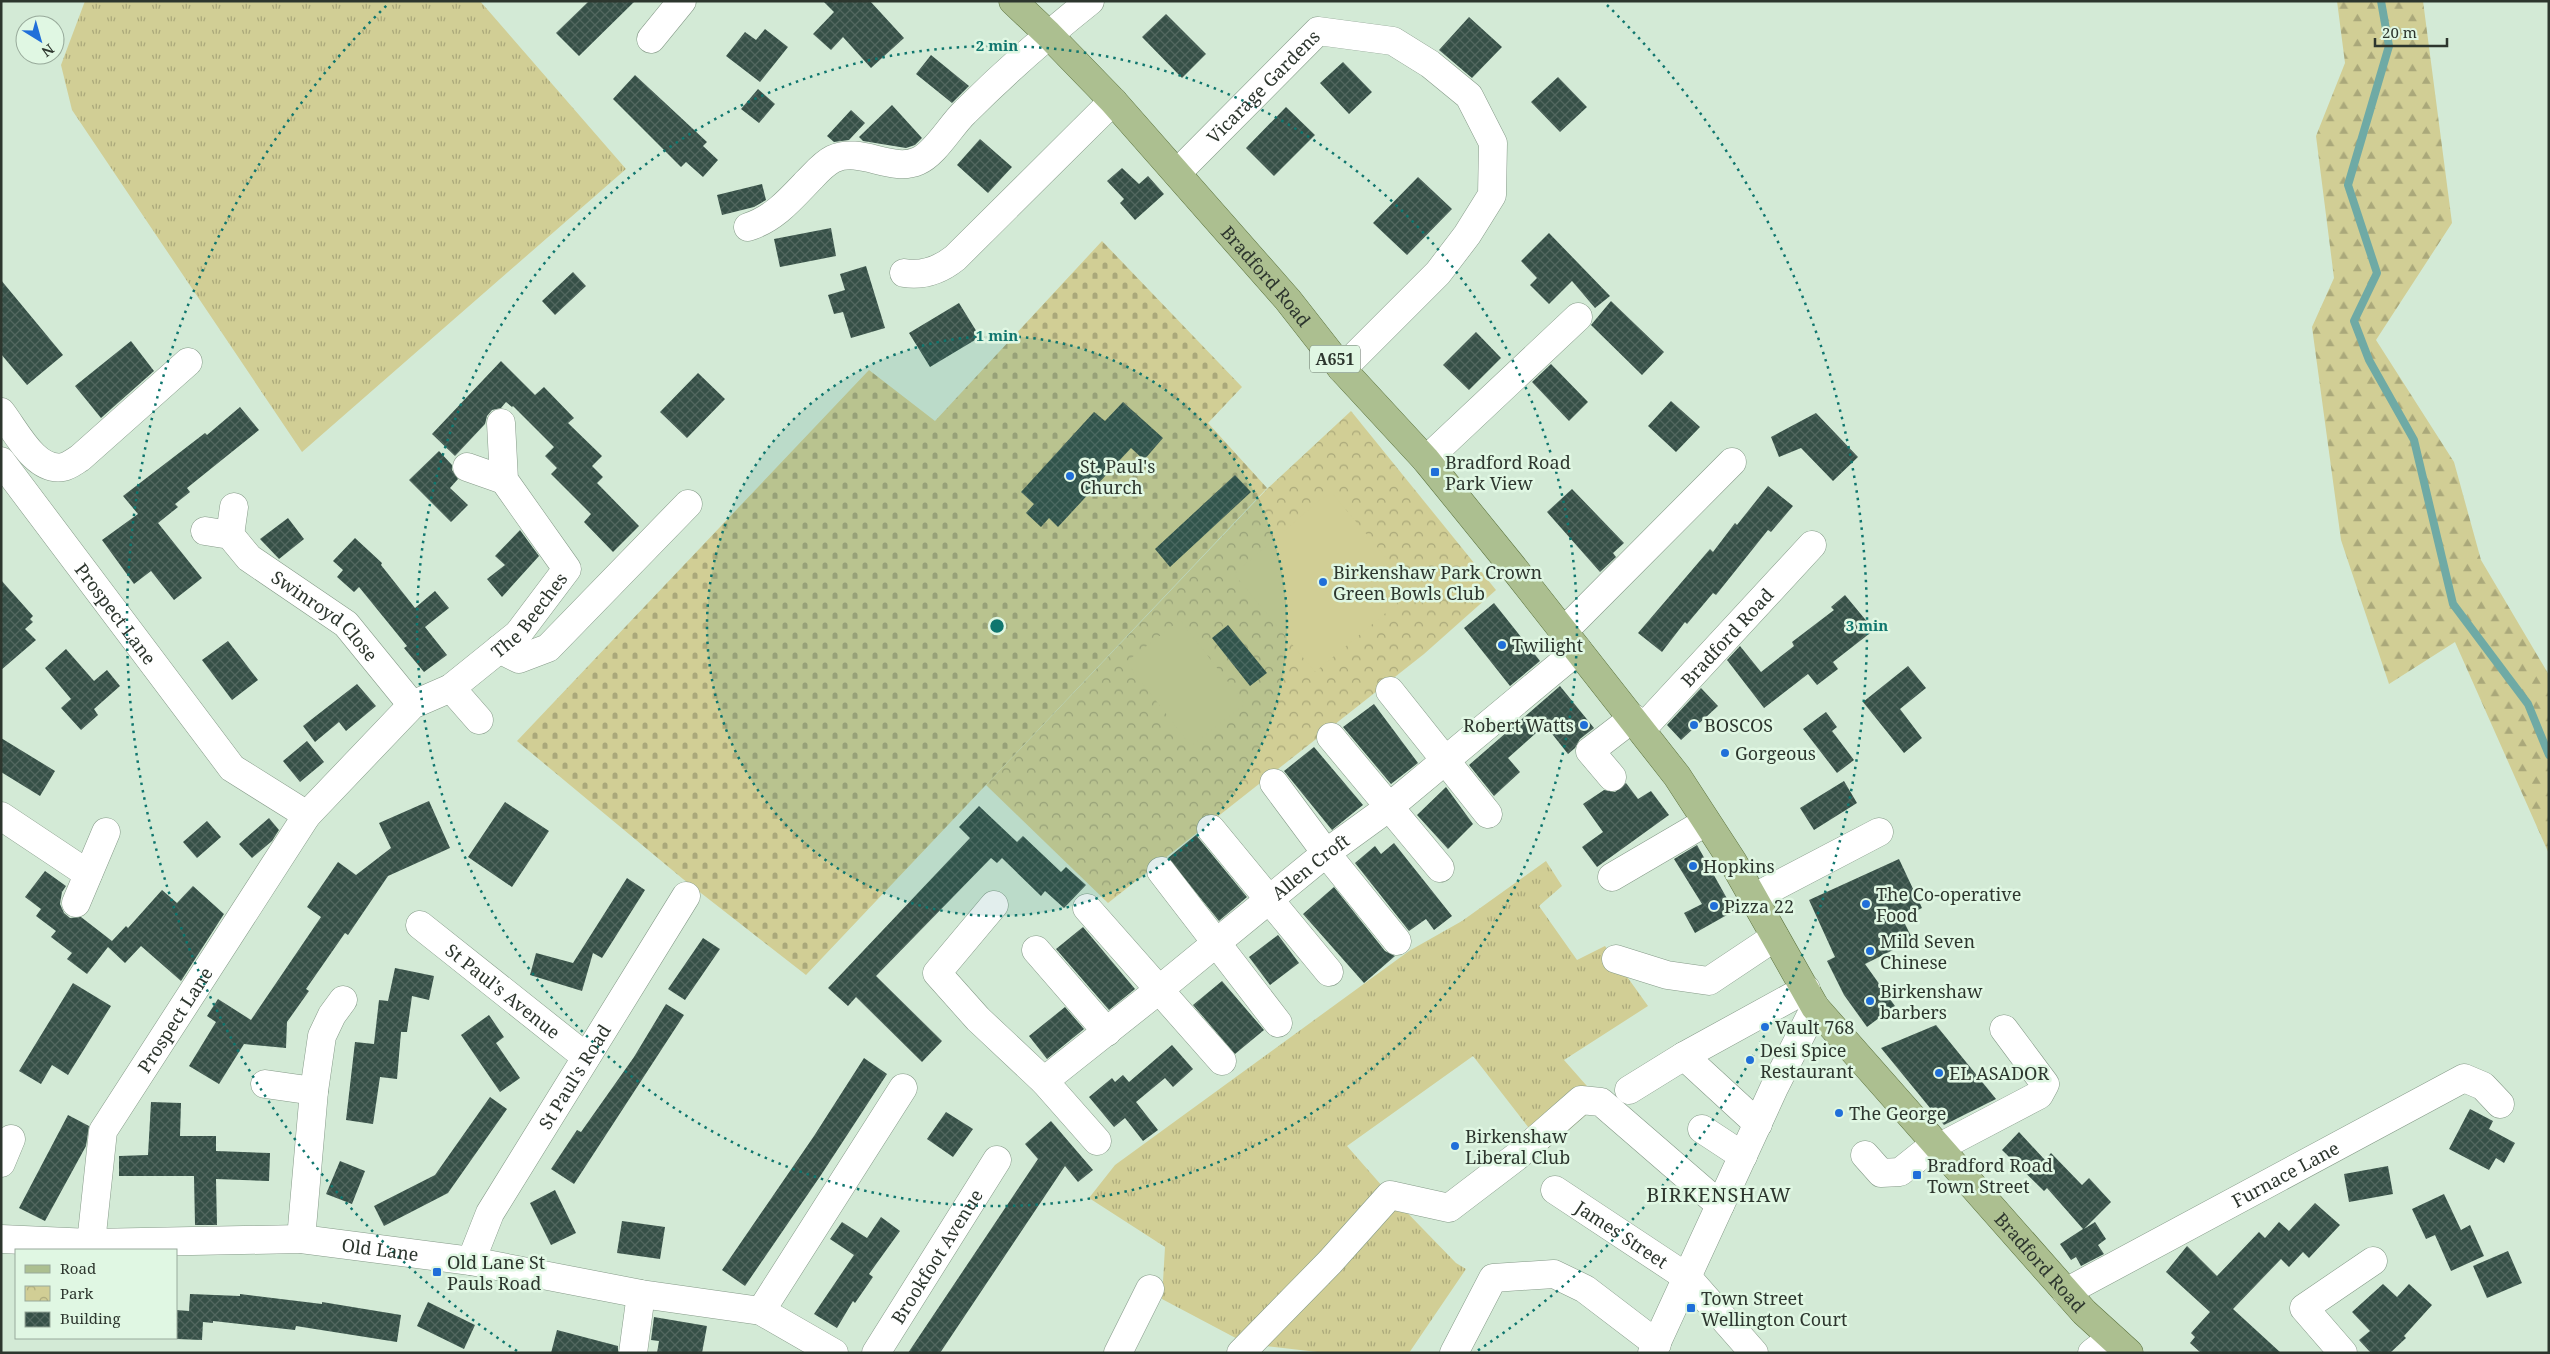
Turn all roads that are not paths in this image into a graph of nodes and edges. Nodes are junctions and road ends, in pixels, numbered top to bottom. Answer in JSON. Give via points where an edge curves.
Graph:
{"nodes":[{"id":1,"x":682,"y":1,"type":"edge"},
{"id":2,"x":1013,"y":1,"type":"edge"},
{"id":3,"x":1090,"y":1,"type":"edge"},
{"id":4,"x":1048,"y":34,"type":"junction"},
{"id":5,"x":651,"y":39,"type":"dead end"},
{"id":6,"x":1113,"y":100,"type":"junction"},
{"id":7,"x":1177,"y":174,"type":"junction"},
{"id":8,"x":748,"y":227,"type":"dead end"},
{"id":9,"x":904,"y":273,"type":"dead end"},
{"id":10,"x":1578,"y":317,"type":"dead end"},
{"id":11,"x":188,"y":362,"type":"dead end"},
{"id":12,"x":1342,"y":368,"type":"junction"},
{"id":13,"x":1,"y":412,"type":"edge"},
{"id":14,"x":501,"y":423,"type":"dead end"},
{"id":15,"x":1426,"y":460,"type":"junction"},
{"id":16,"x":1,"y":461,"type":"edge"},
{"id":17,"x":1732,"y":462,"type":"dead end"},
{"id":18,"x":466,"y":467,"type":"dead end"},
{"id":19,"x":504,"y":480,"type":"junction"},
{"id":20,"x":688,"y":504,"type":"dead end"},
{"id":21,"x":234,"y":507,"type":"dead end"},
{"id":22,"x":1812,"y":545,"type":"dead end"},
{"id":23,"x":1571,"y":641,"type":"junction"},
{"id":24,"x":499,"y":649,"type":"junction"},
{"id":25,"x":451,"y":688,"type":"junction"},
{"id":26,"x":1390,"y":691,"type":"dead end"},
{"id":27,"x":412,"y":705,"type":"junction"},
{"id":28,"x":478,"y":720,"type":"dead end"},
{"id":29,"x":1637,"y":724,"type":"junction"},
{"id":30,"x":1331,"y":737,"type":"dead end"},
{"id":31,"x":1445,"y":760,"type":"junction"},
{"id":32,"x":1612,"y":777,"type":"dead end"},
{"id":33,"x":1274,"y":783,"type":"dead end"},
{"id":34,"x":1388,"y":808,"type":"junction"},
{"id":35,"x":1488,"y":814,"type":"dead end"},
{"id":36,"x":307,"y":815,"type":"junction"},
{"id":37,"x":1,"y":816,"type":"edge"},
{"id":38,"x":1706,"y":822,"type":"junction"},
{"id":39,"x":1211,"y":829,"type":"dead end"},
{"id":40,"x":106,"y":832,"type":"dead end"},
{"id":41,"x":1880,"y":832,"type":"dead end"},
{"id":42,"x":1326,"y":853,"type":"junction"},
{"id":43,"x":1440,"y":868,"type":"dead end"},
{"id":44,"x":1161,"y":871,"type":"dead end"},
{"id":45,"x":88,"y":874,"type":"junction"},
{"id":46,"x":1612,"y":877,"type":"dead end"},
{"id":47,"x":686,"y":896,"type":"dead end"},
{"id":48,"x":1753,"y":898,"type":"junction"},
{"id":49,"x":1269,"y":900,"type":"junction"},
{"id":50,"x":76,"y":903,"type":"dead end"},
{"id":51,"x":994,"y":905,"type":"dead end"},
{"id":52,"x":1087,"y":908,"type":"dead end"},
{"id":53,"x":420,"y":925,"type":"dead end"},
{"id":54,"x":1775,"y":937,"type":"junction"},
{"id":55,"x":1397,"y":941,"type":"dead end"},
{"id":56,"x":1215,"y":943,"type":"junction"},
{"id":57,"x":1036,"y":950,"type":"dead end"},
{"id":58,"x":1616,"y":959,"type":"dead end"},
{"id":59,"x":1329,"y":972,"type":"dead end"},
{"id":60,"x":1160,"y":990,"type":"junction"},
{"id":61,"x":1811,"y":998,"type":"junction"},
{"id":62,"x":343,"y":1000,"type":"dead end"},
{"id":63,"x":1278,"y":1023,"type":"dead end"},
{"id":64,"x":2004,"y":1029,"type":"dead end"},
{"id":65,"x":1107,"y":1032,"type":"junction"},
{"id":66,"x":586,"y":1056,"type":"junction"},
{"id":67,"x":1684,"y":1056,"type":"junction"},
{"id":68,"x":1222,"y":1061,"type":"dead end"},
{"id":69,"x":1044,"y":1081,"type":"junction"},
{"id":70,"x":265,"y":1084,"type":"dead end"},
{"id":71,"x":903,"y":1088,"type":"dead end"},
{"id":72,"x":1630,"y":1090,"type":"dead end"},
{"id":73,"x":314,"y":1091,"type":"junction"},
{"id":74,"x":2500,"y":1104,"type":"dead end"},
{"id":75,"x":1758,"y":1124,"type":"junction"},
{"id":76,"x":1702,"y":1129,"type":"dead end"},
{"id":77,"x":11,"y":1139,"type":"dead end"},
{"id":78,"x":1098,"y":1141,"type":"dead end"},
{"id":79,"x":1936,"y":1146,"type":"junction"},
{"id":80,"x":1865,"y":1155,"type":"dead end"},
{"id":81,"x":1743,"y":1156,"type":"junction"},
{"id":82,"x":997,"y":1160,"type":"dead end"},
{"id":83,"x":1,"y":1163,"type":"edge"},
{"id":84,"x":1555,"y":1190,"type":"dead end"},
{"id":85,"x":1720,"y":1205,"type":"junction"},
{"id":86,"x":1,"y":1239,"type":"edge"},
{"id":87,"x":301,"y":1239,"type":"junction"},
{"id":88,"x":91,"y":1243,"type":"junction"},
{"id":89,"x":471,"y":1261,"type":"junction"},
{"id":90,"x":2373,"y":1261,"type":"dead end"},
{"id":91,"x":1688,"y":1278,"type":"junction"},
{"id":92,"x":1150,"y":1289,"type":"dead end"},
{"id":93,"x":2066,"y":1292,"type":"junction"},
{"id":94,"x":641,"y":1294,"type":"junction"},
{"id":95,"x":761,"y":1311,"type":"junction"},
{"id":96,"x":1654,"y":1348,"type":"edge"},
{"id":97,"x":2111,"y":1348,"type":"edge"},
{"id":98,"x":633,"y":1353,"type":"edge"},
{"id":99,"x":834,"y":1353,"type":"edge"},
{"id":100,"x":876,"y":1353,"type":"edge"},
{"id":101,"x":1118,"y":1353,"type":"edge"},
{"id":102,"x":1241,"y":1353,"type":"edge"},
{"id":103,"x":1454,"y":1353,"type":"edge"},
{"id":104,"x":1754,"y":1353,"type":"edge"},
{"id":105,"x":2343,"y":1353,"type":"edge"}],
"edges":[{"from":1,"to":5,"type":"street"},
{"from":2,"to":4,"type":"main road","name":"Bradford Road","number":"A651"},
{"from":3,"to":4,"type":"street"},
{"from":4,"to":6,"type":"main road","name":"Bradford Road","number":"A651"},
{"from":4,"to":8,"type":"street","via":[[960,116],[919,161],[905,164],[860,156],[834,159],[782,208],[765,221]]},
{"from":6,"to":7,"type":"main road","name":"Bradford Road","number":"A651"},
{"from":6,"to":9,"type":"street","via":[[955,258],[934,270],[916,275]]},
{"from":7,"to":12,"type":"main road","name":"Bradford Road","number":"A651","via":[[1288,300]]},
{"from":7,"to":12,"type":"street","name":"Vicarage Gardens","via":[[1318,31],[1394,41],[1430,64],[1468,96],[1493,143],[1492,195],[1438,273]]},
{"from":10,"to":15,"type":"street"},
{"from":11,"to":13,"type":"street","via":[[80,458],[64,467],[49,467],[36,458]]},
{"from":12,"to":15,"type":"main road","name":"Bradford Road","number":"A651"},
{"from":14,"to":19,"type":"street"},
{"from":15,"to":23,"type":"main road","name":"Bradford Road","number":"A651"},
{"from":16,"to":36,"type":"street","name":"Prospect Lane","via":[[232,768]]},
{"from":17,"to":23,"type":"street"},
{"from":18,"to":19,"type":"street"},
{"from":19,"to":24,"type":"street","name":"The Beeches","via":[[567,569],[518,634]]},
{"from":20,"to":24,"type":"street","via":[[548,648],[519,659]]},
{"from":21,"to":27,"type":"street","name":"Swinroyd Close","via":[[217,533],[346,624]]},
{"from":22,"to":29,"type":"street","name":"Bradford Road"},
{"from":23,"to":29,"type":"main road","name":"Bradford Road","number":"A651"},
{"from":23,"to":31,"type":"street","name":"Allen Croft"},
{"from":24,"to":25,"type":"street","name":"The Beeches"},
{"from":25,"to":27,"type":"street","name":"Prospect Lane"},
{"from":25,"to":28,"type":"street"},
{"from":26,"to":31,"type":"street"},
{"from":27,"to":36,"type":"street","name":"Prospect Lane"},
{"from":29,"to":32,"type":"street","via":[[1590,751]]},
{"from":29,"to":38,"type":"main road","name":"Bradford Road","number":"A651","via":[[1677,776]]},
{"from":30,"to":34,"type":"street"},
{"from":31,"to":34,"type":"street","name":"Allen Croft"},
{"from":31,"to":35,"type":"street"},
{"from":33,"to":42,"type":"street"},
{"from":34,"to":42,"type":"street","name":"Allen Croft"},
{"from":34,"to":43,"type":"street"},
{"from":36,"to":88,"type":"street","name":"Prospect Lane","via":[[104,1132]]},
{"from":37,"to":45,"type":"street"},
{"from":38,"to":46,"type":"street"},
{"from":38,"to":48,"type":"main road","name":"Bradford Road","number":"A651"},
{"from":39,"to":49,"type":"street"},
{"from":40,"to":45,"type":"street"},
{"from":41,"to":48,"type":"street"},
{"from":42,"to":49,"type":"street","name":"Allen Croft"},
{"from":42,"to":55,"type":"street"},
{"from":44,"to":56,"type":"street"},
{"from":45,"to":50,"type":"street"},
{"from":47,"to":66,"type":"street","name":"St Paul's Road"},
{"from":48,"to":54,"type":"main road","name":"Bradford Road","number":"A651"},
{"from":49,"to":56,"type":"street","name":"Allen Croft"},
{"from":49,"to":59,"type":"street"},
{"from":51,"to":69,"type":"street","via":[[937,973],[978,1019]]},
{"from":52,"to":60,"type":"street"},
{"from":53,"to":66,"type":"street","name":"St Paul's Avenue"},
{"from":54,"to":58,"type":"street","via":[[1709,981],[1667,975]]},
{"from":54,"to":61,"type":"main road","name":"Bradford Road","number":"A651"},
{"from":56,"to":60,"type":"street","name":"Allen Croft"},
{"from":56,"to":63,"type":"street"},
{"from":57,"to":65,"type":"street"},
{"from":60,"to":65,"type":"street","name":"Allen Croft"},
{"from":60,"to":68,"type":"street"},
{"from":61,"to":67,"type":"street"},
{"from":61,"to":75,"type":"street"},
{"from":61,"to":79,"type":"main road","name":"Bradford Road","number":"A651"},
{"from":62,"to":73,"type":"street","via":[[322,1036]]},
{"from":64,"to":79,"type":"street","via":[[2045,1084],[2039,1095]]},
{"from":65,"to":69,"type":"street","name":"Allen Croft"},
{"from":66,"to":89,"type":"street","name":"St Paul's Road","via":[[490,1213]]},
{"from":67,"to":72,"type":"street"},
{"from":67,"to":75,"type":"street"},
{"from":69,"to":78,"type":"street"},
{"from":70,"to":73,"type":"street"},
{"from":71,"to":95,"type":"street"},
{"from":73,"to":87,"type":"street"},
{"from":74,"to":93,"type":"street","name":"Furnace Lane","via":[[2483,1086],[2464,1078]]},
{"from":75,"to":81,"type":"street"},
{"from":76,"to":81,"type":"street"},
{"from":77,"to":83,"type":"street"},
{"from":79,"to":80,"type":"street","via":[[1900,1172],[1881,1173]]},
{"from":79,"to":93,"type":"main road","name":"Bradford Road","number":"A651"},
{"from":81,"to":85,"type":"street"},
{"from":82,"to":100,"type":"street","name":"Brookfoot Avenue"},
{"from":84,"to":91,"type":"street","name":"James Street"},
{"from":85,"to":91,"type":"street"},
{"from":85,"to":102,"type":"street","via":[[1601,1102],[1581,1100],[1516,1157],[1448,1208],[1390,1195]]},
{"from":86,"to":88,"type":"street","name":"Old Lane"},
{"from":87,"to":88,"type":"street","name":"Old Lane"},
{"from":87,"to":89,"type":"street","name":"Old Lane"},
{"from":89,"to":94,"type":"street","name":"Old Lane"},
{"from":90,"to":105,"type":"street","via":[[2304,1308]]},
{"from":91,"to":96,"type":"street"},
{"from":91,"to":104,"type":"street","name":"James Street"},
{"from":92,"to":101,"type":"street"},
{"from":93,"to":97,"type":"main road","name":"Bradford Road","number":"A651"},
{"from":94,"to":95,"type":"street","name":"Old Lane"},
{"from":94,"to":98,"type":"street"},
{"from":95,"to":99,"type":"street","name":"Old Lane"},
{"from":96,"to":103,"type":"street","via":[[1585,1289],[1554,1274],[1493,1278]]}]}
